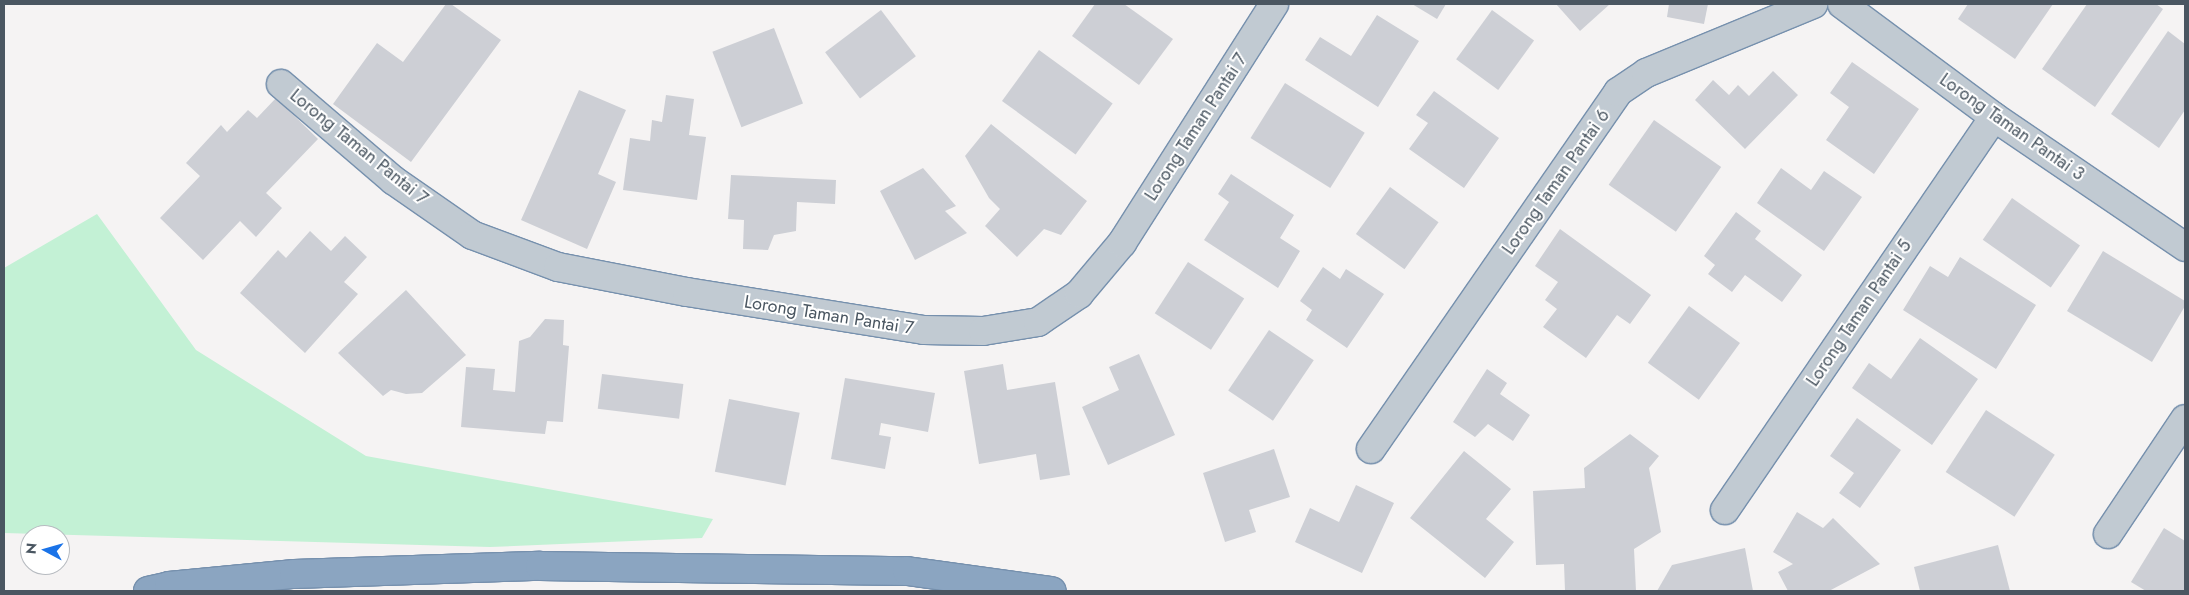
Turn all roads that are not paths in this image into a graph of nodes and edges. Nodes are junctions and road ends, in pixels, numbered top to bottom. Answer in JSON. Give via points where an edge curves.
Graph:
{"nodes":[{"id":1,"x":1274,"y":4,"type":"edge"},
{"id":2,"x":1813,"y":4,"type":"edge"},
{"id":3,"x":1842,"y":4,"type":"edge"},
{"id":4,"x":281,"y":84,"type":"dead end"},
{"id":5,"x":1994,"y":117,"type":"junction"},
{"id":6,"x":2185,"y":247,"type":"edge"},
{"id":7,"x":2185,"y":419,"type":"edge"},
{"id":8,"x":1371,"y":449,"type":"dead end"},
{"id":9,"x":1725,"y":510,"type":"dead end"},
{"id":10,"x":2108,"y":534,"type":"dead end"},
{"id":11,"x":148,"y":591,"type":"edge"},
{"id":12,"x":1052,"y":591,"type":"edge"}],
"edges":[{"from":1,"to":4,"type":"street","name":"Lorong Taman Pantai 7","via":[[1122,243],[1079,294],[1038,322],[983,331],[924,330],[687,292],[558,267],[472,235],[393,180]]},
{"from":2,"to":8,"type":"street","name":"Lorong Taman Pantai 6","via":[[1646,73],[1618,92]]},
{"from":3,"to":5,"type":"street","name":"Lorong Taman Pantai 3"},
{"from":5,"to":6,"type":"street","name":"Lorong Taman Pantai 3"},
{"from":5,"to":9,"type":"street","name":"Lorong Taman Pantai 5"},
{"from":7,"to":10,"type":"street"},
{"from":11,"to":12,"type":"highway","via":[[169,586],[294,574],[540,566],[906,571]]}]}
